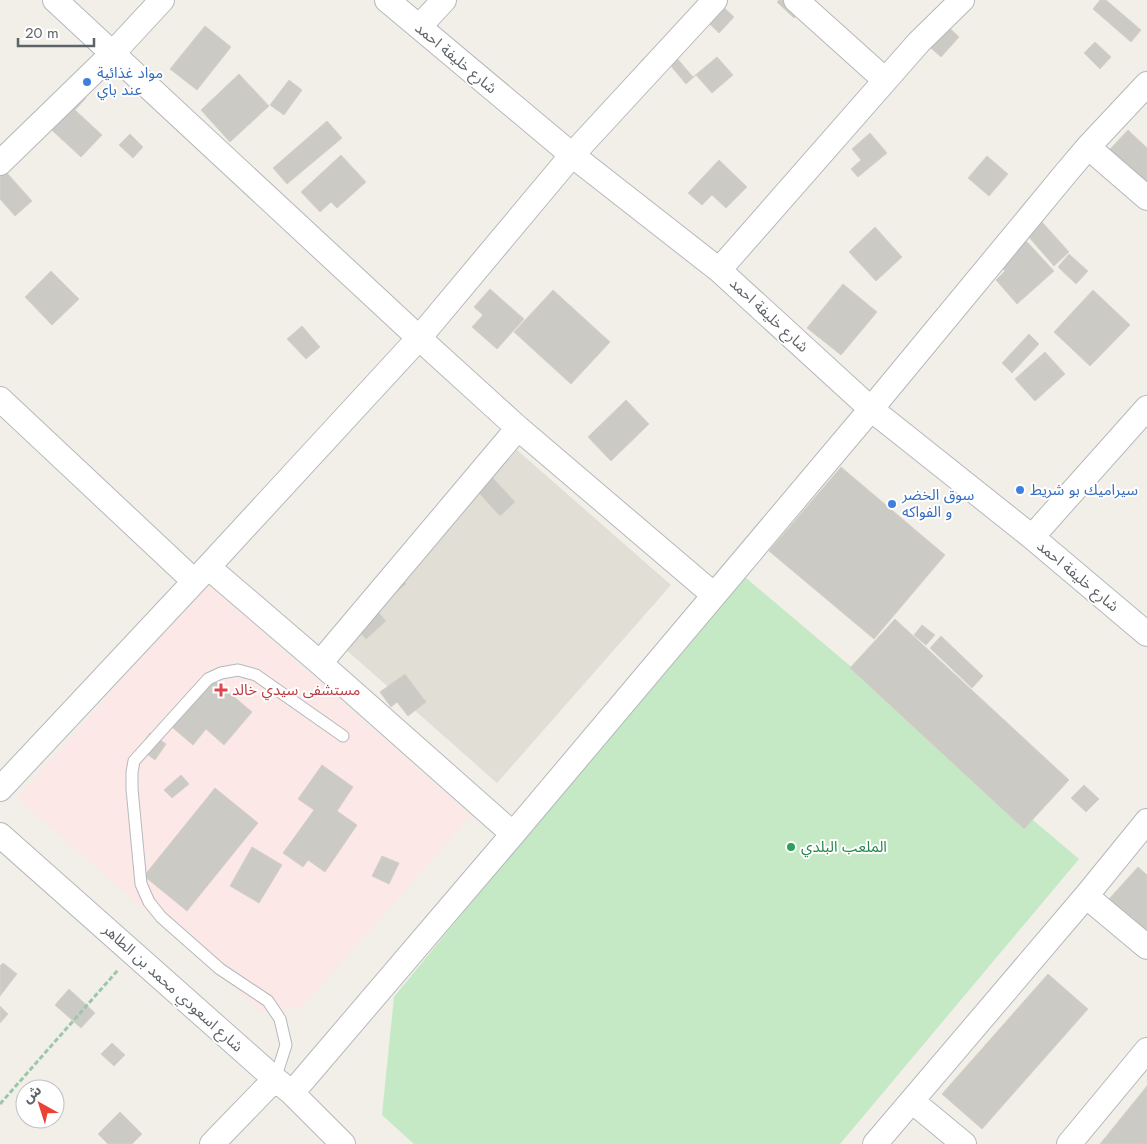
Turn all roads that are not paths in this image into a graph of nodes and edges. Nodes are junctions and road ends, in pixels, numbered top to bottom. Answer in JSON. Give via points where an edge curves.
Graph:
{"nodes":[{"id":1,"x":55,"y":0,"type":"edge"},
{"id":2,"x":162,"y":0,"type":"edge"},
{"id":3,"x":387,"y":0,"type":"edge"},
{"id":4,"x":444,"y":0,"type":"edge"},
{"id":5,"x":715,"y":0,"type":"edge"},
{"id":6,"x":796,"y":0,"type":"edge"},
{"id":7,"x":962,"y":0,"type":"edge"},
{"id":8,"x":419,"y":27,"type":"junction"},
{"id":9,"x":112,"y":54,"type":"junction"},
{"id":10,"x":885,"y":80,"type":"junction"},
{"id":11,"x":1147,"y":84,"type":"edge"},
{"id":12,"x":1088,"y":146,"type":"junction"},
{"id":13,"x":572,"y":155,"type":"junction"},
{"id":14,"x":0,"y":163,"type":"edge"},
{"id":15,"x":1147,"y":198,"type":"edge"},
{"id":16,"x":719,"y":270,"type":"junction"},
{"id":17,"x":419,"y":338,"type":"junction"},
{"id":18,"x":0,"y":399,"type":"edge"},
{"id":19,"x":1147,"y":408,"type":"edge"},
{"id":20,"x":871,"y":409,"type":"junction"},
{"id":21,"x":518,"y":428,"type":"junction"},
{"id":22,"x":1032,"y":537,"type":"junction"},
{"id":23,"x":201,"y":574,"type":"junction"},
{"id":24,"x":714,"y":594,"type":"junction"},
{"id":25,"x":1147,"y":634,"type":"edge"},
{"id":26,"x":320,"y":663,"type":"junction"},
{"id":27,"x":343,"y":736,"type":"dead end"},
{"id":28,"x":0,"y":789,"type":"edge"},
{"id":29,"x":1147,"y":821,"type":"edge"},
{"id":30,"x":513,"y":834,"type":"junction"},
{"id":31,"x":0,"y":835,"type":"edge"},
{"id":32,"x":1086,"y":896,"type":"junction"},
{"id":33,"x":1147,"y":947,"type":"edge"},
{"id":34,"x":1147,"y":1050,"type":"edge"},
{"id":35,"x":283,"y":1086,"type":"junction"},
{"id":36,"x":912,"y":1101,"type":"junction"},
{"id":37,"x":212,"y":1144,"type":"edge"},
{"id":38,"x":343,"y":1144,"type":"edge"},
{"id":39,"x":875,"y":1144,"type":"edge"},
{"id":40,"x":964,"y":1144,"type":"edge"},
{"id":41,"x":1069,"y":1144,"type":"edge"}],
"edges":[{"from":1,"to":9,"type":"street"},
{"from":2,"to":9,"type":"street"},
{"from":3,"to":8,"type":"street","name":"شارع خليفة احمد"},
{"from":4,"to":8,"type":"street"},
{"from":5,"to":13,"type":"street"},
{"from":6,"to":10,"type":"street"},
{"from":7,"to":10,"type":"street"},
{"from":8,"to":13,"type":"street","name":"شارع خليفة احمد"},
{"from":9,"to":14,"type":"street"},
{"from":9,"to":17,"type":"street"},
{"from":10,"to":16,"type":"street"},
{"from":11,"to":12,"type":"street"},
{"from":12,"to":15,"type":"street"},
{"from":12,"to":20,"type":"street"},
{"from":13,"to":16,"type":"street","name":"شارع خليفة احمد"},
{"from":13,"to":17,"type":"street"},
{"from":16,"to":20,"type":"street","name":"شارع خليفة احمد"},
{"from":17,"to":21,"type":"street"},
{"from":17,"to":23,"type":"street"},
{"from":18,"to":23,"type":"street"},
{"from":19,"to":22,"type":"street"},
{"from":20,"to":22,"type":"street","name":"شارع خليفة احمد"},
{"from":20,"to":24,"type":"street"},
{"from":21,"to":24,"type":"street"},
{"from":21,"to":26,"type":"street"},
{"from":22,"to":25,"type":"street","name":"شارع خليفة احمد"},
{"from":23,"to":26,"type":"street"},
{"from":23,"to":28,"type":"street"},
{"from":24,"to":30,"type":"street"},
{"from":26,"to":30,"type":"street"},
{"from":27,"to":35,"type":"lane","via":[[256,675],[238,670],[208,679],[134,761],[132,772],[142,884],[149,902],[161,917],[220,969],[268,1001],[280,1019],[286,1046]]},
{"from":29,"to":32,"type":"street"},
{"from":30,"to":35,"type":"street"},
{"from":31,"to":35,"type":"street","name":"شارع اسعودي محمد بن الطاهر"},
{"from":32,"to":33,"type":"street"},
{"from":32,"to":36,"type":"street"},
{"from":34,"to":41,"type":"street"},
{"from":35,"to":37,"type":"street"},
{"from":35,"to":38,"type":"street","name":"شارع اسعودي محمد بن الطاهر"},
{"from":36,"to":39,"type":"street"},
{"from":36,"to":40,"type":"street"}]}
